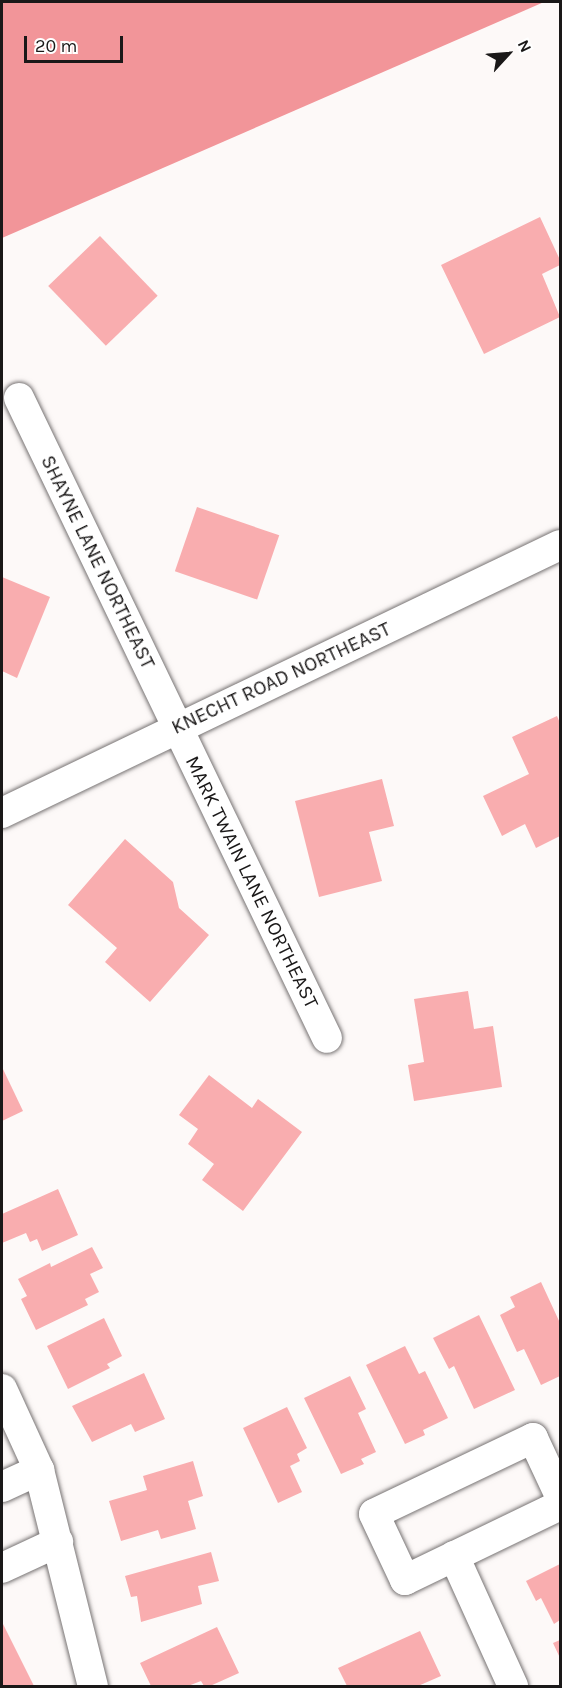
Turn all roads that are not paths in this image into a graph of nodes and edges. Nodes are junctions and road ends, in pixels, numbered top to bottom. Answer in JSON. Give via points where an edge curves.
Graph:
{"nodes":[{"id":1,"x":19,"y":398,"type":"dead end"},
{"id":2,"x":561,"y":545,"type":"edge"},
{"id":3,"x":177,"y":727,"type":"junction"},
{"id":4,"x":2,"y":813,"type":"edge"},
{"id":5,"x":327,"y":1038,"type":"dead end"},
{"id":6,"x":2,"y":1389,"type":"edge"},
{"id":7,"x":39,"y":1470,"type":"junction"},
{"id":8,"x":2,"y":1487,"type":"edge"},
{"id":9,"x":561,"y":1496,"type":"edge"},
{"id":10,"x":561,"y":1505,"type":"edge"},
{"id":11,"x":58,"y":1542,"type":"junction"},
{"id":12,"x":454,"y":1556,"type":"junction"},
{"id":13,"x":2,"y":1568,"type":"edge"},
{"id":14,"x":93,"y":1686,"type":"edge"},
{"id":15,"x":513,"y":1686,"type":"edge"}],
"edges":[{"from":1,"to":3,"type":"street","name":"SHAYNE LANE NORTHEAST"},
{"from":2,"to":3,"type":"street","name":"KNECHT ROAD NORTHEAST"},
{"from":3,"to":4,"type":"street","name":"KNECHT ROAD NORTHEAST"},
{"from":3,"to":5,"type":"street","name":"MARK TWAIN LANE NORTHEAST"},
{"from":6,"to":7,"type":"street"},
{"from":7,"to":8,"type":"street"},
{"from":7,"to":11,"type":"street"},
{"from":9,"to":12,"type":"street","via":[[533,1438],[374,1514],[405,1580]]},
{"from":10,"to":12,"type":"street"},
{"from":11,"to":13,"type":"street"},
{"from":11,"to":14,"type":"street"},
{"from":12,"to":15,"type":"street"}]}
